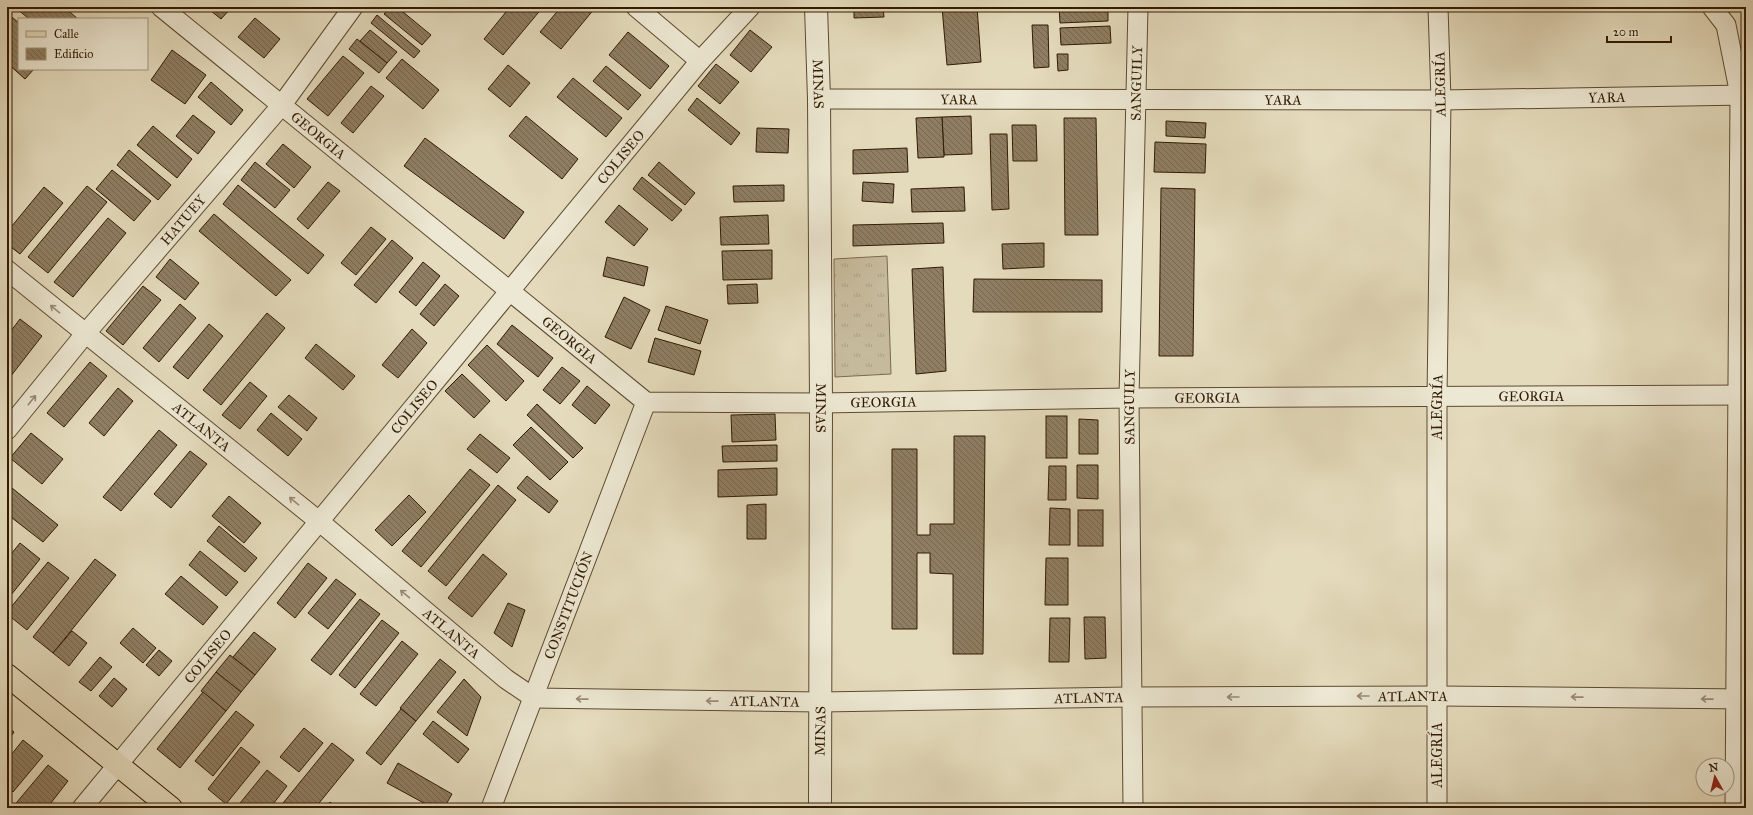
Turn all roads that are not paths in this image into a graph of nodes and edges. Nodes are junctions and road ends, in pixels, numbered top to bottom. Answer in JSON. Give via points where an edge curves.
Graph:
{"nodes":[{"id":1,"x":161,"y":7,"type":"edge"},
{"id":2,"x":353,"y":7,"type":"edge"},
{"id":3,"x":636,"y":7,"type":"edge"},
{"id":4,"x":750,"y":7,"type":"edge"},
{"id":5,"x":816,"y":7,"type":"edge"},
{"id":6,"x":1138,"y":7,"type":"edge"},
{"id":7,"x":1438,"y":7,"type":"edge"},
{"id":8,"x":1712,"y":7,"type":"edge"},
{"id":9,"x":700,"y":61,"type":"junction"},
{"id":10,"x":1743,"y":95,"type":"edge"},
{"id":11,"x":819,"y":99,"type":"junction"},
{"id":12,"x":1137,"y":100,"type":"junction"},
{"id":13,"x":1441,"y":100,"type":"junction"},
{"id":14,"x":281,"y":106,"type":"junction"},
{"id":15,"x":7,"y":270,"type":"edge"},
{"id":16,"x":509,"y":292,"type":"junction"},
{"id":17,"x":85,"y":334,"type":"junction"},
{"id":18,"x":1742,"y":395,"type":"edge"},
{"id":19,"x":1129,"y":398,"type":"junction"},
{"id":20,"x":1437,"y":398,"type":"junction"},
{"id":21,"x":646,"y":402,"type":"junction"},
{"id":22,"x":821,"y":403,"type":"junction"},
{"id":23,"x":7,"y":430,"type":"edge"},
{"id":24,"x":320,"y":522,"type":"junction"},
{"id":25,"x":7,"y":675,"type":"edge"},
{"id":26,"x":1437,"y":696,"type":"junction"},
{"id":27,"x":1130,"y":697,"type":"junction"},
{"id":28,"x":534,"y":698,"type":"junction"},
{"id":29,"x":1741,"y":699,"type":"edge"},
{"id":30,"x":821,"y":702,"type":"junction"},
{"id":31,"x":117,"y":764,"type":"junction"},
{"id":32,"x":82,"y":808,"type":"edge"},
{"id":33,"x":170,"y":808,"type":"edge"},
{"id":34,"x":491,"y":808,"type":"edge"},
{"id":35,"x":820,"y":808,"type":"edge"},
{"id":36,"x":1133,"y":808,"type":"edge"},
{"id":37,"x":1437,"y":808,"type":"edge"},
{"id":38,"x":1735,"y":808,"type":"edge"}],
"edges":[{"from":1,"to":14,"type":"street","name":"GEORGIA"},
{"from":2,"to":14,"type":"street","name":"HATUEY"},
{"from":3,"to":9,"type":"street"},
{"from":4,"to":9,"type":"street","name":"COLISEO"},
{"from":5,"to":11,"type":"street","name":"MINAS"},
{"from":6,"to":12,"type":"street","name":"SANGUILY"},
{"from":7,"to":13,"type":"street","name":"ALEGRÍA"},
{"from":8,"to":10,"type":"street","via":[[1726,25]]},
{"from":9,"to":16,"type":"street","name":"COLISEO"},
{"from":10,"to":13,"type":"street","name":"YARA"},
{"from":10,"to":18,"type":"street"},
{"from":11,"to":12,"type":"street","name":"YARA"},
{"from":11,"to":22,"type":"street","name":"MINAS"},
{"from":12,"to":13,"type":"street","name":"YARA"},
{"from":12,"to":19,"type":"street","name":"SANGUILY"},
{"from":13,"to":20,"type":"street","name":"ALEGRÍA"},
{"from":14,"to":16,"type":"street","name":"GEORGIA"},
{"from":14,"to":17,"type":"street","name":"HATUEY"},
{"from":17,"to":15,"type":"street","name":"ATLANTA","one_way":true},
{"from":16,"to":21,"type":"street","name":"GEORGIA"},
{"from":16,"to":24,"type":"street","name":"COLISEO"},
{"from":23,"to":17,"type":"street","name":"HATUEY","one_way":true},
{"from":24,"to":17,"type":"street","name":"ATLANTA","one_way":true},
{"from":18,"to":20,"type":"street","name":"GEORGIA"},
{"from":18,"to":29,"type":"street"},
{"from":19,"to":20,"type":"street","name":"GEORGIA"},
{"from":19,"to":22,"type":"street","name":"GEORGIA"},
{"from":19,"to":27,"type":"street","name":"SANGUILY"},
{"from":20,"to":26,"type":"street","name":"ALEGRÍA"},
{"from":21,"to":22,"type":"street","name":"GEORGIA"},
{"from":21,"to":28,"type":"street","name":"CONSTITUCIÓN"},
{"from":22,"to":30,"type":"street","name":"MINAS"},
{"from":28,"to":24,"type":"street","name":"ATLANTA","one_way":true,"via":[[506,679]]},
{"from":24,"to":31,"type":"street","name":"COLISEO"},
{"from":25,"to":31,"type":"main road"},
{"from":26,"to":27,"type":"street","name":"ATLANTA","one_way":true},
{"from":29,"to":26,"type":"street","name":"ATLANTA","one_way":true},
{"from":26,"to":37,"type":"street","name":"ALEGRÍA"},
{"from":27,"to":30,"type":"street","name":"ATLANTA"},
{"from":27,"to":36,"type":"street","name":"SANGUILY"},
{"from":30,"to":28,"type":"street","name":"ATLANTA","one_way":true},
{"from":28,"to":34,"type":"street","name":"CONSTITUCIÓN"},
{"from":29,"to":38,"type":"street"},
{"from":30,"to":35,"type":"street","name":"MINAS"},
{"from":31,"to":32,"type":"street","name":"COLISEO"},
{"from":31,"to":33,"type":"main road"}]}
